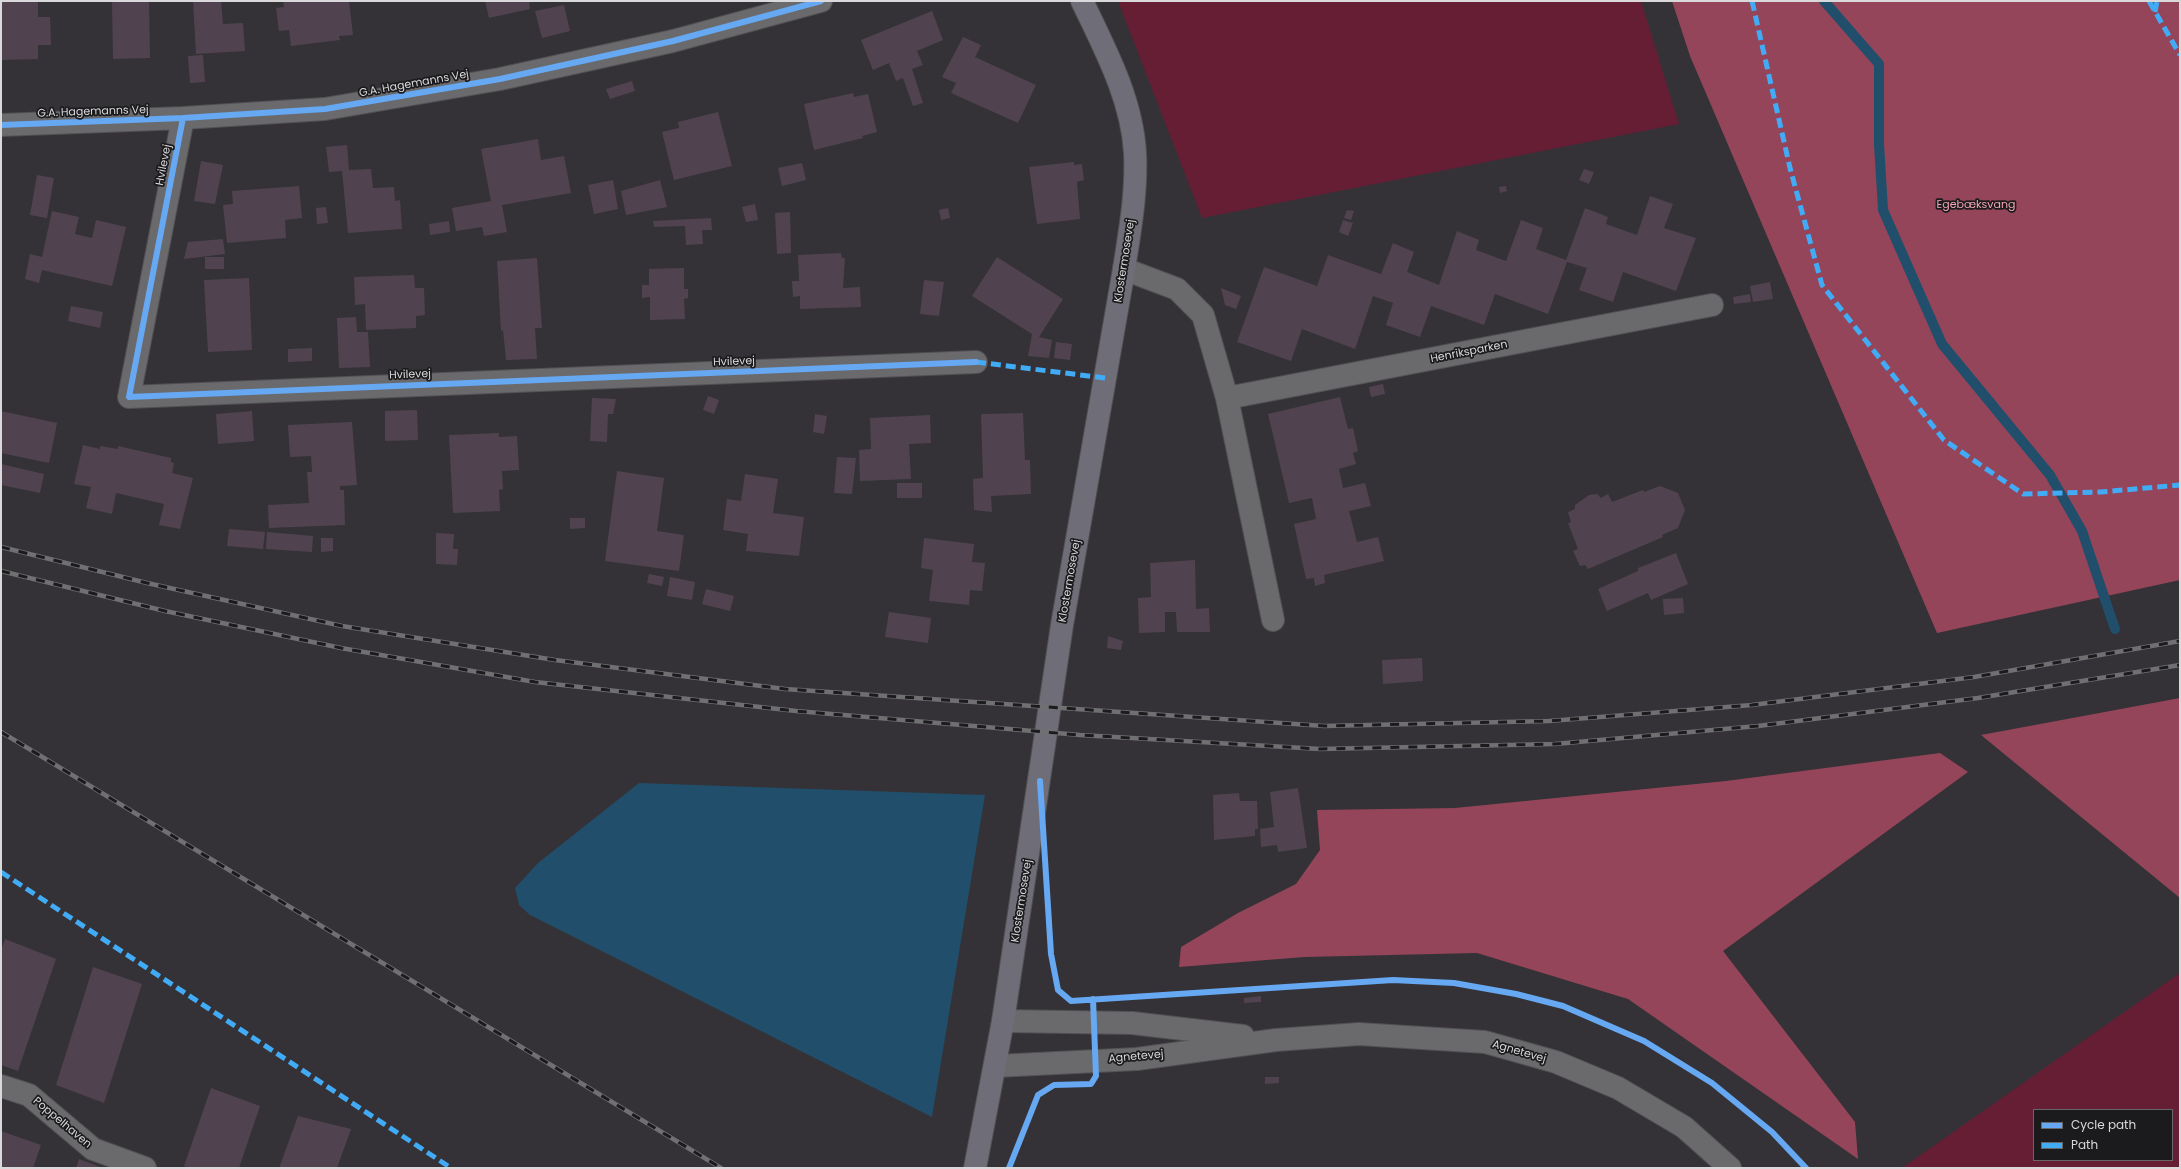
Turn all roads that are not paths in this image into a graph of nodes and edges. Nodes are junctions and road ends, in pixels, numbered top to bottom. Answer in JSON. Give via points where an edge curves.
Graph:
{"nodes":[{"id":1,"x":821,"y":1,"type":"edge"},
{"id":2,"x":1082,"y":1,"type":"edge"},
{"id":3,"x":183,"y":118,"type":"junction"},
{"id":4,"x":1,"y":125,"type":"edge"},
{"id":5,"x":1124,"y":269,"type":"junction"},
{"id":6,"x":1712,"y":305,"type":"dead end"},
{"id":7,"x":976,"y":362,"type":"dead end"},
{"id":8,"x":1227,"y":398,"type":"junction"},
{"id":9,"x":1273,"y":620,"type":"dead end"},
{"id":10,"x":1003,"y":1021,"type":"junction"},
{"id":11,"x":1276,"y":1040,"type":"junction"},
{"id":12,"x":996,"y":1066,"type":"junction"},
{"id":13,"x":1,"y":1086,"type":"edge"},
{"id":14,"x":145,"y":1168,"type":"edge"},
{"id":15,"x":975,"y":1168,"type":"edge"},
{"id":16,"x":1730,"y":1168,"type":"edge"}],
"edges":[{"from":1,"to":3,"type":"street","name":"G.A. Hagemanns Vej","via":[[673,41],[500,79],[325,109]]},
{"from":2,"to":5,"type":"main road","name":"Klostermosevej","via":[[1112,66],[1132,127],[1135,179]]},
{"from":3,"to":4,"type":"street","name":"G.A. Hagemanns Vej"},
{"from":3,"to":7,"type":"street","name":"Hvilevej","via":[[129,397]]},
{"from":5,"to":8,"type":"street","via":[[1177,289],[1203,314]]},
{"from":5,"to":10,"type":"main road","name":"Klostermosevej","via":[[1062,625]]},
{"from":6,"to":8,"type":"street","name":"Henriksparken"},
{"from":8,"to":9,"type":"street"},
{"from":10,"to":11,"type":"street","name":"Agnetevej","via":[[1132,1023]]},
{"from":10,"to":12,"type":"main road","name":"Klostermosevej"},
{"from":11,"to":12,"type":"street","name":"Agnetevej","via":[[1137,1059]]},
{"from":11,"to":16,"type":"street","name":"Agnetevej","via":[[1359,1034],[1485,1042],[1556,1062],[1618,1088],[1684,1127]]},
{"from":12,"to":15,"type":"main road","name":"Klostermosevej"},
{"from":13,"to":14,"type":"street","name":"Poppelhaven","via":[[30,1095],[93,1149]]}]}
